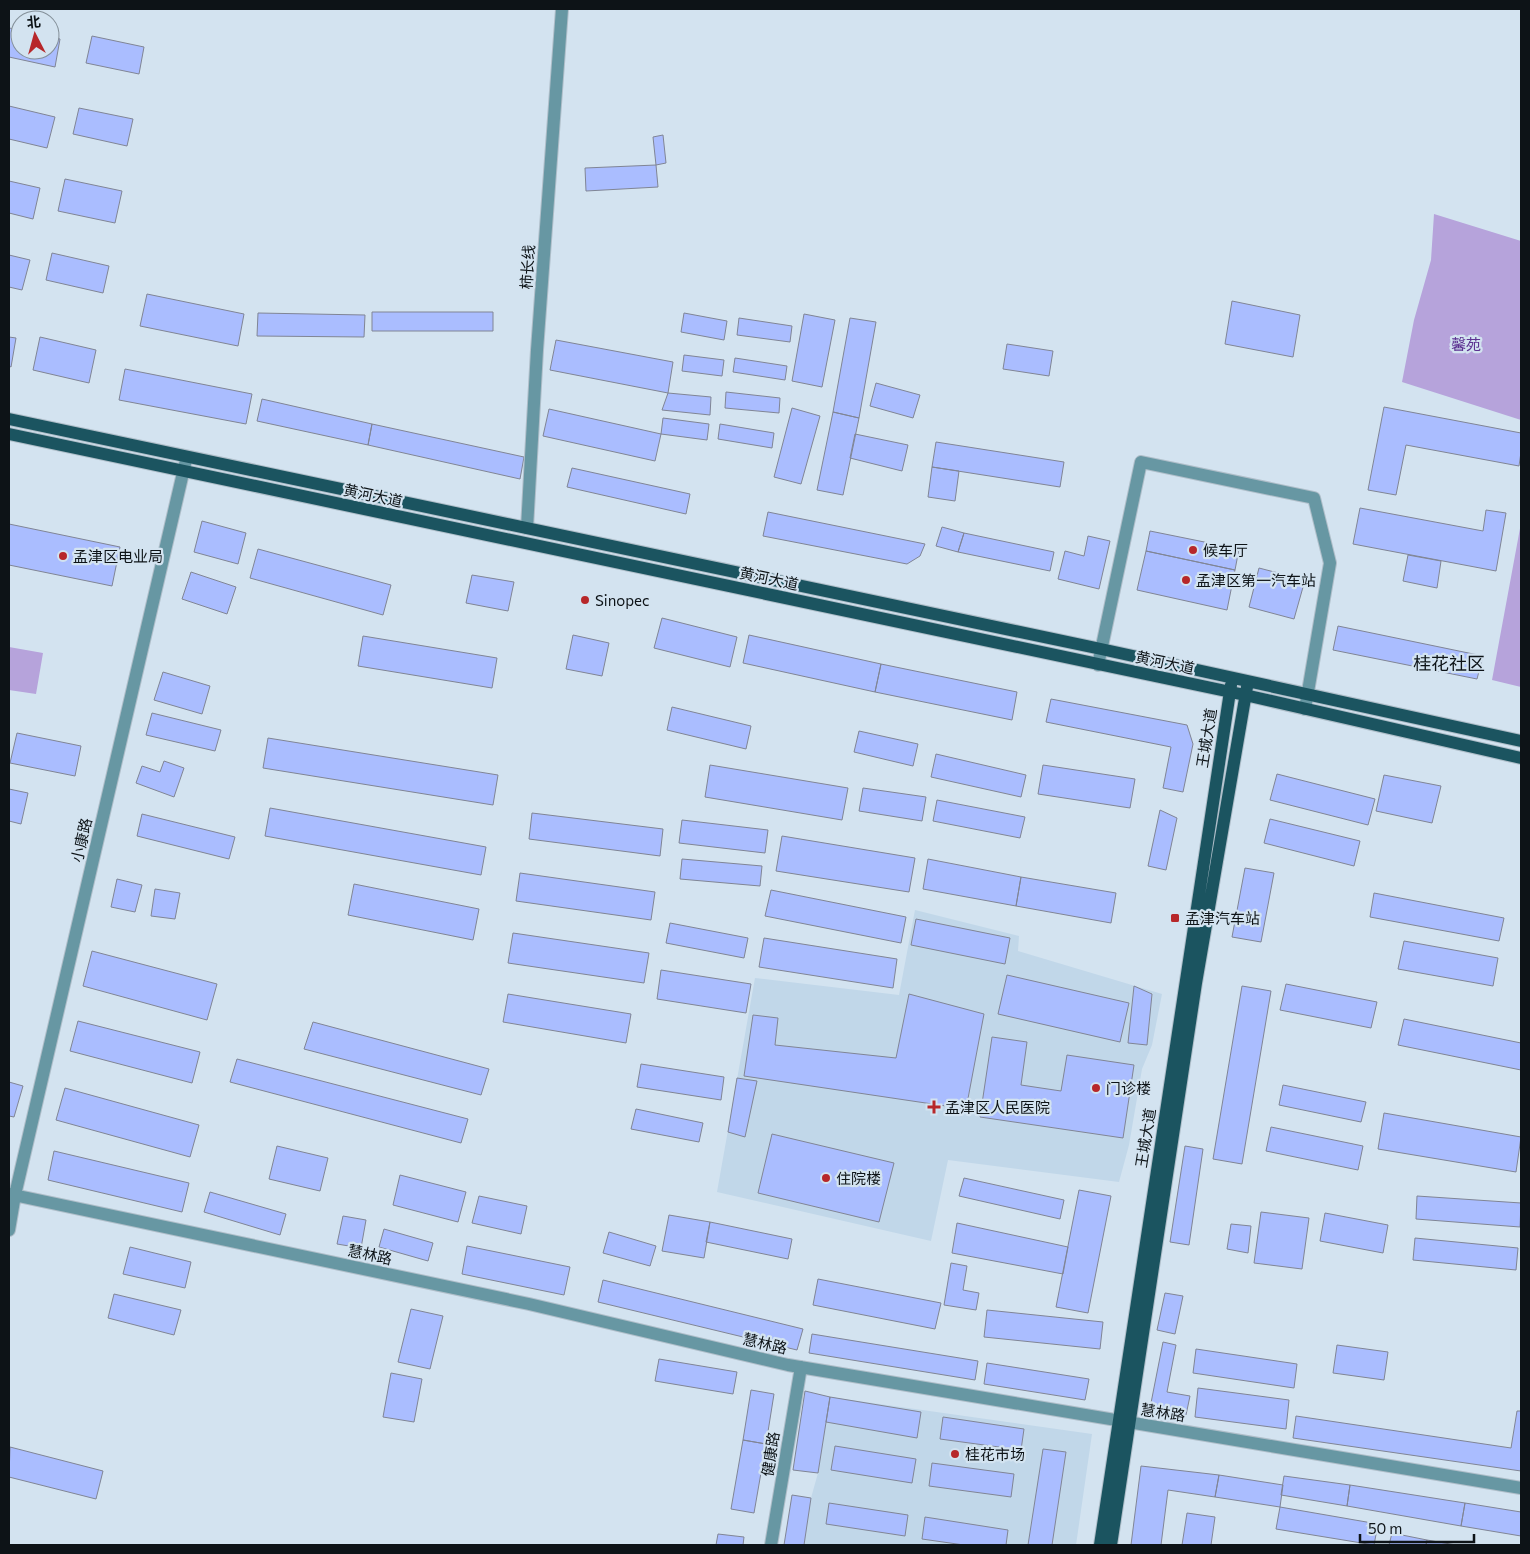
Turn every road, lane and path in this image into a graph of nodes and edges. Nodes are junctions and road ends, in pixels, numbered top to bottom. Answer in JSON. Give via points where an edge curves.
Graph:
{"nodes":[{"id":1,"x":562,"y":9,"type":"edge"},
{"id":2,"x":9,"y":419,"type":"edge"},
{"id":3,"x":9,"y":434,"type":"edge"},
{"id":4,"x":187,"y":457,"type":"junction"},
{"id":5,"x":527,"y":528,"type":"junction"},
{"id":6,"x":1101,"y":648,"type":"junction"},
{"id":7,"x":1098,"y":665,"type":"junction"},
{"id":8,"x":1233,"y":677,"type":"junction"},
{"id":9,"x":1248,"y":680,"type":"junction"},
{"id":10,"x":1230,"y":692,"type":"junction"},
{"id":11,"x":1309,"y":693,"type":"junction"},
{"id":12,"x":1245,"y":695,"type":"junction"},
{"id":13,"x":1305,"y":709,"type":"junction"},
{"id":14,"x":1521,"y":741,"type":"edge"},
{"id":15,"x":1521,"y":758,"type":"edge"},
{"id":16,"x":12,"y":1194,"type":"edge"},
{"id":17,"x":9,"y":1230,"type":"edge"},
{"id":18,"x":801,"y":1367,"type":"junction"},
{"id":19,"x":1124,"y":1421,"type":"junction"},
{"id":20,"x":1521,"y":1488,"type":"edge"},
{"id":21,"x":771,"y":1545,"type":"edge"},
{"id":22,"x":1100,"y":1545,"type":"edge"},
{"id":23,"x":1111,"y":1545,"type":"edge"}],
"edges":[{"from":1,"to":5,"type":"street","name":"柿长线"},
{"from":2,"to":4,"type":"main road","name":"黄河大道"},
{"from":3,"to":7,"type":"main road","name":"黄河大道"},
{"from":4,"to":5,"type":"main road","name":"黄河大道"},
{"from":4,"to":16,"type":"street","name":"小康路"},
{"from":5,"to":6,"type":"main road","name":"黄河大道"},
{"from":6,"to":7,"type":"street"},
{"from":6,"to":8,"type":"main road","name":"黄河大道"},
{"from":6,"to":11,"type":"street","via":[[1141,462],[1200,473],[1314,498],[1330,563]]},
{"from":7,"to":10,"type":"main road","name":"黄河大道"},
{"from":8,"to":9,"type":"main road","name":"黄河大道"},
{"from":8,"to":10,"type":"main road","name":"王城大道"},
{"from":9,"to":11,"type":"main road","name":"黄河大道"},
{"from":9,"to":12,"type":"main road","name":"王城大道"},
{"from":10,"to":12,"type":"main road","name":"黄河大道"},
{"from":10,"to":19,"type":"main road","name":"王城大道"},
{"from":11,"to":13,"type":"street"},
{"from":11,"to":14,"type":"main road","name":"黄河大道"},
{"from":12,"to":13,"type":"main road","name":"黄河大道"},
{"from":12,"to":19,"type":"main road","name":"王城大道"},
{"from":13,"to":15,"type":"main road","name":"黄河大道"},
{"from":16,"to":17,"type":"street","name":"小康路"},
{"from":16,"to":18,"type":"street","name":"慧林路","via":[[529,1304]]},
{"from":18,"to":19,"type":"street","name":"慧林路"},
{"from":18,"to":21,"type":"street","name":"健康路"},
{"from":19,"to":20,"type":"street","name":"慧林路"},
{"from":19,"to":22,"type":"main road","name":"王城大道"},
{"from":19,"to":23,"type":"main road","name":"王城大道"}]}
